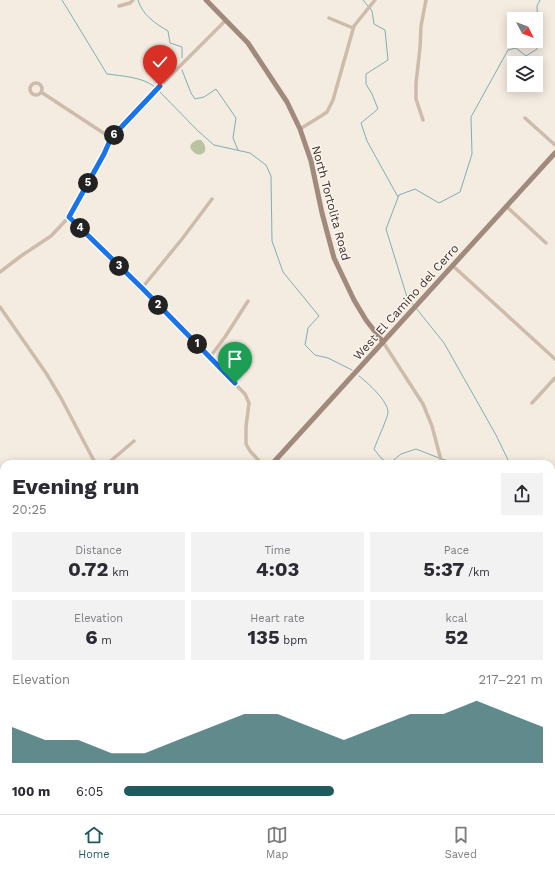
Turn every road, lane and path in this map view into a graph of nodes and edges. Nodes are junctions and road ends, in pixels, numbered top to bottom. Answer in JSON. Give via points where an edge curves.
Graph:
{"nodes":[{"id":1,"x":133,"y":0,"type":"edge"},
{"id":2,"x":206,"y":0,"type":"edge"},
{"id":3,"x":375,"y":0,"type":"edge"},
{"id":4,"x":426,"y":0,"type":"edge"},
{"id":5,"x":120,"y":6,"type":"dead end"},
{"id":6,"x":329,"y":18,"type":"dead end"},
{"id":7,"x":226,"y":20,"type":"junction"},
{"id":8,"x":353,"y":28,"type":"junction"},
{"id":9,"x":41,"y":92,"type":"dead end"},
{"id":10,"x":525,"y":118,"type":"dead end"},
{"id":11,"x":422,"y":120,"type":"dead end"},
{"id":12,"x":300,"y":128,"type":"junction"},
{"id":13,"x":111,"y":138,"type":"junction"},
{"id":14,"x":555,"y":145,"type":"edge"},
{"id":15,"x":555,"y":153,"type":"edge"},
{"id":16,"x":212,"y":199,"type":"dead end"},
{"id":17,"x":506,"y":206,"type":"junction"},
{"id":18,"x":69,"y":217,"type":"junction"},
{"id":19,"x":546,"y":243,"type":"dead end"},
{"id":20,"x":453,"y":266,"type":"junction"},
{"id":21,"x":0,"y":272,"type":"edge"},
{"id":22,"x":142,"y":288,"type":"junction"},
{"id":23,"x":248,"y":301,"type":"dead end"},
{"id":24,"x":0,"y":307,"type":"edge"},
{"id":25,"x":383,"y":342,"type":"junction"},
{"id":26,"x":210,"y":357,"type":"junction"},
{"id":27,"x":555,"y":359,"type":"edge"},
{"id":28,"x":555,"y":378,"type":"edge"},
{"id":29,"x":532,"y":403,"type":"dead end"},
{"id":30,"x":134,"y":441,"type":"dead end"},
{"id":31,"x":93,"y":460,"type":"edge"},
{"id":32,"x":112,"y":460,"type":"edge"},
{"id":33,"x":258,"y":460,"type":"edge"},
{"id":34,"x":276,"y":460,"type":"edge"},
{"id":35,"x":441,"y":460,"type":"edge"}],
"edges":[{"from":1,"to":5,"type":"street"},
{"from":2,"to":7,"type":"street","name":"North Tortolita Road"},
{"from":3,"to":8,"type":"street"},
{"from":4,"to":11,"type":"street","via":[[416,83],[416,99]]},
{"from":6,"to":8,"type":"street"},
{"from":7,"to":12,"type":"street","name":"North Tortolita Road","via":[[248,43],[273,79]]},
{"from":7,"to":13,"type":"street"},
{"from":8,"to":12,"type":"street","via":[[331,105],[327,112]]},
{"from":9,"to":13,"type":"street"},
{"from":10,"to":14,"type":"street"},
{"from":12,"to":25,"type":"street","name":"North Tortolita Road","via":[[311,161],[334,258],[354,300]]},
{"from":13,"to":18,"type":"street"},
{"from":15,"to":17,"type":"street","name":"West El Camino del Cerro"},
{"from":16,"to":22,"type":"street"},
{"from":17,"to":19,"type":"street"},
{"from":17,"to":20,"type":"street","name":"West El Camino del Cerro"},
{"from":18,"to":21,"type":"street","via":[[51,236]]},
{"from":18,"to":22,"type":"street"},
{"from":20,"to":25,"type":"street","name":"West El Camino del Cerro"},
{"from":20,"to":27,"type":"street"},
{"from":22,"to":26,"type":"street"},
{"from":23,"to":26,"type":"street"},
{"from":24,"to":31,"type":"street","via":[[62,398]]},
{"from":25,"to":34,"type":"street","name":"West El Camino del Cerro"},
{"from":25,"to":35,"type":"street","name":"North Tortolita Road","via":[[423,404]]},
{"from":26,"to":33,"type":"street","via":[[245,394],[249,404],[246,444]]},
{"from":28,"to":29,"type":"street"},
{"from":30,"to":32,"type":"street"}]}
